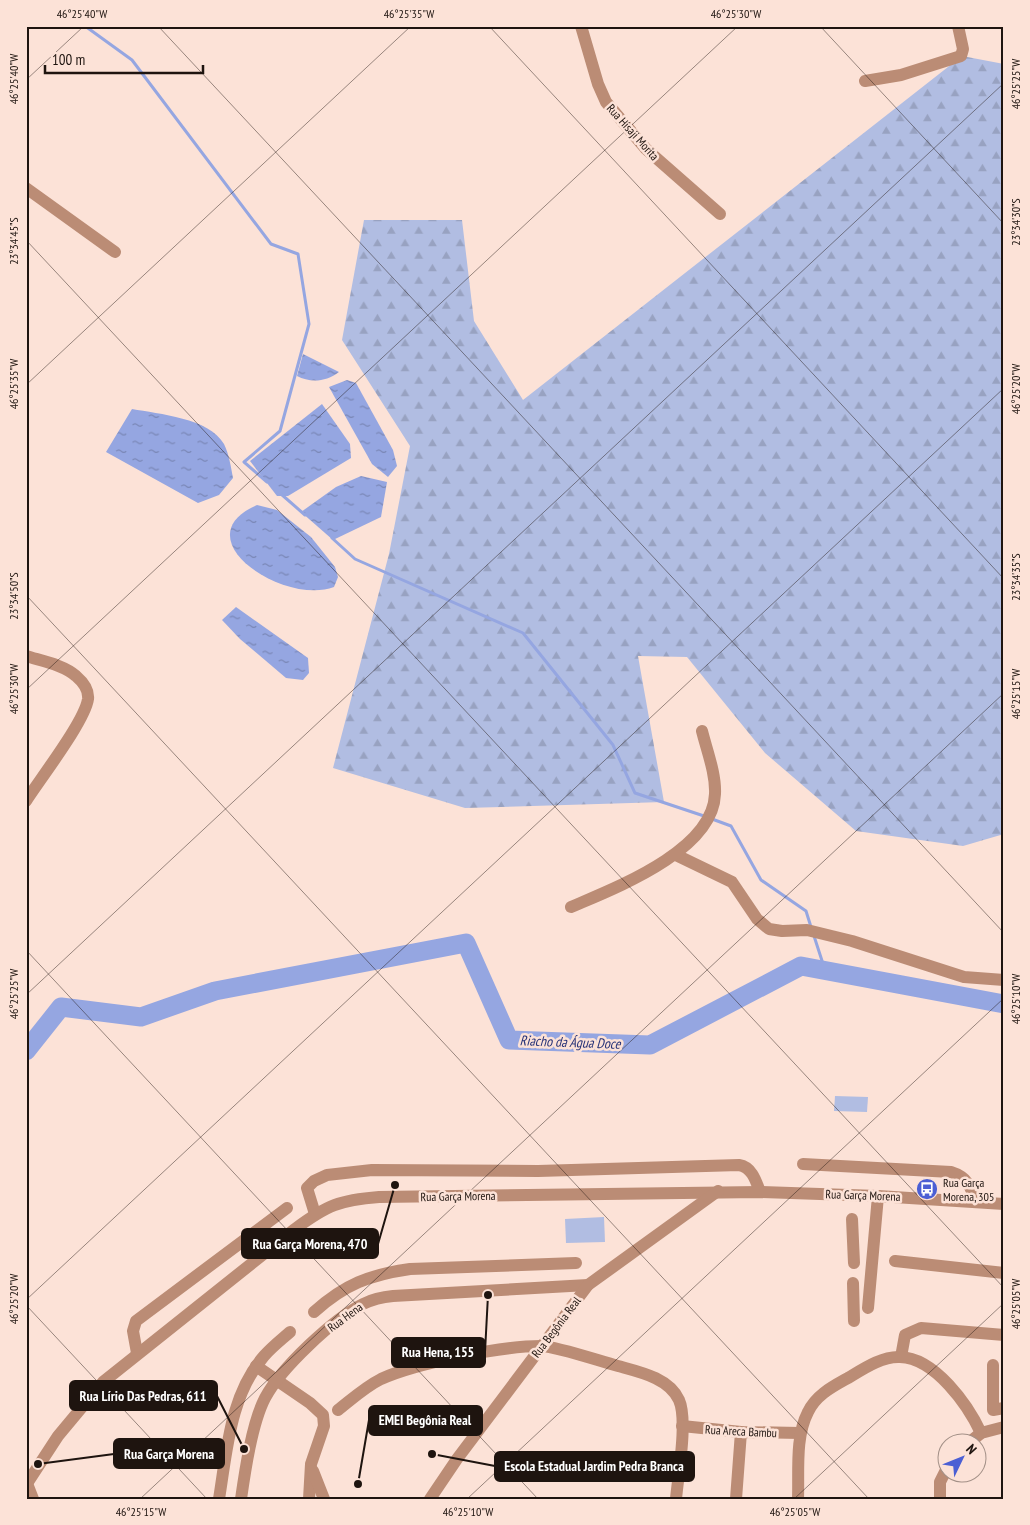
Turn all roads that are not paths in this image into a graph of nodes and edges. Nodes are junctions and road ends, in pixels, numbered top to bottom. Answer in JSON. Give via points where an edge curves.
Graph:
{"nodes":[{"id":1,"x":581,"y":26,"type":"edge"},
{"id":2,"x":958,"y":26,"type":"edge"},
{"id":3,"x":865,"y":81,"type":"dead end"},
{"id":4,"x":26,"y":188,"type":"edge"},
{"id":5,"x":720,"y":214,"type":"dead end"},
{"id":6,"x":115,"y":252,"type":"dead end"},
{"id":7,"x":26,"y":656,"type":"edge"},
{"id":8,"x":702,"y":731,"type":"dead end"},
{"id":9,"x":26,"y":801,"type":"edge"},
{"id":10,"x":676,"y":855,"type":"junction"},
{"id":11,"x":571,"y":907,"type":"dead end"},
{"id":12,"x":1004,"y":980,"type":"edge"},
{"id":13,"x":803,"y":1164,"type":"dead end"},
{"id":14,"x":718,"y":1192,"type":"junction"},
{"id":15,"x":760,"y":1192,"type":"junction"},
{"id":16,"x":878,"y":1196,"type":"junction"},
{"id":17,"x":974,"y":1202,"type":"junction"},
{"id":18,"x":1004,"y":1204,"type":"edge"},
{"id":19,"x":287,"y":1208,"type":"dead end"},
{"id":20,"x":315,"y":1214,"type":"junction"},
{"id":21,"x":852,"y":1219,"type":"dead end"},
{"id":22,"x":853,"y":1247,"type":"junction"},
{"id":23,"x":874,"y":1247,"type":"junction"},
{"id":24,"x":895,"y":1261,"type":"dead end"},
{"id":25,"x":576,"y":1263,"type":"dead end"},
{"id":26,"x":854,"y":1263,"type":"dead end"},
{"id":27,"x":457,"y":1268,"type":"junction"},
{"id":28,"x":1004,"y":1273,"type":"edge"},
{"id":29,"x":588,"y":1285,"type":"junction"},
{"id":30,"x":459,"y":1292,"type":"junction"},
{"id":31,"x":870,"y":1294,"type":"junction"},
{"id":32,"x":868,"y":1308,"type":"dead end"},
{"id":33,"x":314,"y":1312,"type":"dead end"},
{"id":34,"x":854,"y":1321,"type":"dead end"},
{"id":35,"x":290,"y":1332,"type":"dead end"},
{"id":36,"x":1004,"y":1335,"type":"edge"},
{"id":37,"x":542,"y":1346,"type":"junction"},
{"id":38,"x":137,"y":1352,"type":"junction"},
{"id":39,"x":901,"y":1357,"type":"junction"},
{"id":40,"x":994,"y":1365,"type":"dead end"},
{"id":41,"x":256,"y":1366,"type":"junction"},
{"id":42,"x":277,"y":1380,"type":"junction"},
{"id":43,"x":998,"y":1409,"type":"edge"},
{"id":44,"x":338,"y":1410,"type":"dead end"},
{"id":45,"x":971,"y":1413,"type":"junction"},
{"id":46,"x":682,"y":1426,"type":"junction"},
{"id":47,"x":1004,"y":1427,"type":"edge"},
{"id":48,"x":741,"y":1432,"type":"junction"},
{"id":49,"x":980,"y":1432,"type":"edge"},
{"id":50,"x":985,"y":1432,"type":"edge"},
{"id":51,"x":800,"y":1433,"type":"junction"},
{"id":52,"x":311,"y":1464,"type":"junction"},
{"id":53,"x":940,"y":1482,"type":"edge"},
{"id":54,"x":27,"y":1483,"type":"edge"},
{"id":55,"x":33,"y":1499,"type":"edge"},
{"id":56,"x":219,"y":1499,"type":"edge"},
{"id":57,"x":241,"y":1499,"type":"edge"},
{"id":58,"x":309,"y":1499,"type":"edge"},
{"id":59,"x":324,"y":1499,"type":"edge"},
{"id":60,"x":430,"y":1499,"type":"edge"},
{"id":61,"x":676,"y":1499,"type":"edge"},
{"id":62,"x":736,"y":1499,"type":"edge"},
{"id":63,"x":798,"y":1499,"type":"edge"},
{"id":64,"x":940,"y":1499,"type":"edge"}],
"edges":[{"from":1,"to":5,"type":"street","name":"Rua Hisaji Morita","via":[[606,102],[646,149]]},
{"from":2,"to":3,"type":"street","via":[[963,49],[961,56],[901,75]]},
{"from":4,"to":6,"type":"street"},
{"from":7,"to":9,"type":"street","via":[[70,671],[81,680],[88,694],[76,725]]},
{"from":8,"to":10,"type":"street","via":[[715,795],[707,819]]},
{"from":10,"to":11,"type":"street","via":[[620,886]]},
{"from":10,"to":12,"type":"street","via":[[732,882],[757,919],[769,929],[807,930],[964,977]]},
{"from":13,"to":17,"type":"street","via":[[951,1172],[968,1181]]},
{"from":14,"to":15,"type":"street","name":"Rua Garça Morena"},
{"from":14,"to":20,"type":"street","name":"Rua Garça Morena","via":[[379,1197],[343,1201]]},
{"from":14,"to":29,"type":"street","name":"Rua Begônia Real"},
{"from":15,"to":16,"type":"street","name":"Rua Garça Morena"},
{"from":15,"to":20,"type":"street","via":[[749,1169],[739,1165],[538,1171],[372,1170],[340,1172],[314,1181],[307,1188]]},
{"from":16,"to":17,"type":"street","name":"Rua Garça Morena"},
{"from":16,"to":23,"type":"street"},
{"from":17,"to":18,"type":"street","name":"Rua Garça Morena"},
{"from":19,"to":38,"type":"street","via":[[136,1321],[133,1331]]},
{"from":20,"to":38,"type":"street","name":"Rua Garça Morena"},
{"from":21,"to":22,"type":"street"},
{"from":22,"to":23,"type":"street"},
{"from":22,"to":26,"type":"street"},
{"from":23,"to":31,"type":"street"},
{"from":24,"to":28,"type":"street"},
{"from":25,"to":27,"type":"street"},
{"from":27,"to":30,"type":"street"},
{"from":27,"to":33,"type":"street","via":[[410,1269],[368,1277],[331,1296]]},
{"from":29,"to":30,"type":"street","name":"Rua Hena"},
{"from":29,"to":37,"type":"street","name":"Rua Begônia Real"},
{"from":30,"to":42,"type":"street","name":"Rua Hena","via":[[385,1297],[363,1304],[312,1342]]},
{"from":31,"to":32,"type":"street"},
{"from":31,"to":34,"type":"street","via":[[853,1288]]},
{"from":35,"to":41,"type":"street"},
{"from":36,"to":39,"type":"street","via":[[921,1328],[905,1335]]},
{"from":37,"to":44,"type":"street","via":[[470,1355],[402,1373],[367,1387]]},
{"from":37,"to":46,"type":"street","via":[[653,1377],[676,1394],[682,1410]]},
{"from":37,"to":60,"type":"street","name":"Rua Begônia Real"},
{"from":38,"to":54,"type":"street","name":"Rua Garça Morena","via":[[81,1407]]},
{"from":39,"to":45,"type":"street","via":[[932,1370]]},
{"from":39,"to":51,"type":"street","via":[[868,1366],[824,1392],[807,1413]]},
{"from":40,"to":43,"type":"street"},
{"from":41,"to":42,"type":"street"},
{"from":41,"to":56,"type":"street","via":[[233,1418]]},
{"from":42,"to":52,"type":"street","via":[[323,1415],[324,1426]]},
{"from":42,"to":57,"type":"street","name":"Rua Hena","via":[[264,1399],[259,1415]]},
{"from":43,"to":45,"type":"street"},
{"from":45,"to":49,"type":"street"},
{"from":46,"to":48,"type":"street","name":"Rua Areca Bambu"},
{"from":46,"to":61,"type":"street"},
{"from":47,"to":50,"type":"street"},
{"from":48,"to":51,"type":"street","name":"Rua Areca Bambu"},
{"from":48,"to":62,"type":"street"},
{"from":51,"to":63,"type":"street"},
{"from":52,"to":58,"type":"street"},
{"from":52,"to":59,"type":"street"},
{"from":53,"to":64,"type":"street"},
{"from":54,"to":55,"type":"street"}]}
